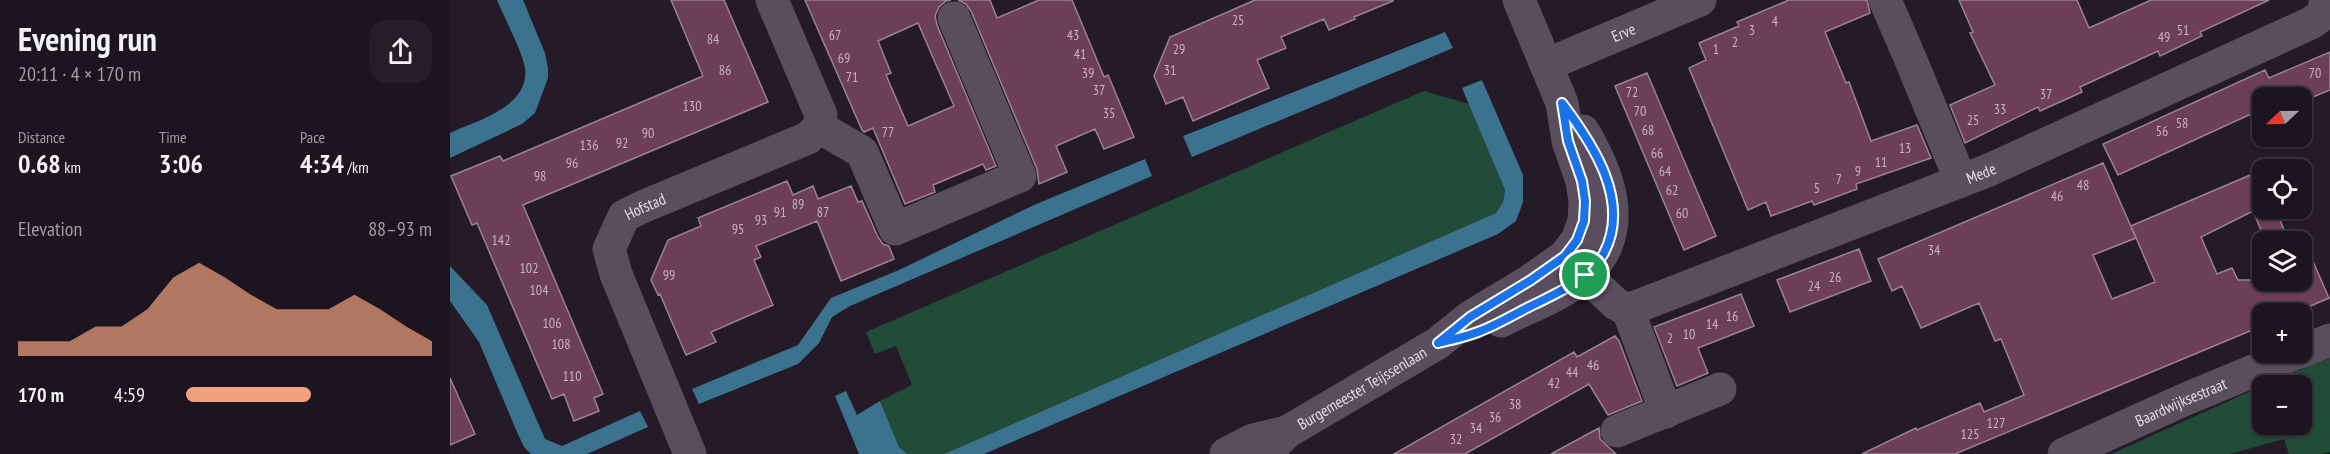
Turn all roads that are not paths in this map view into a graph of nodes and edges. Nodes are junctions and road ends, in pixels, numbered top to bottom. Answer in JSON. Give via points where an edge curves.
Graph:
{"nodes":[{"id":1,"x":772,"y":0,"type":"edge"},
{"id":2,"x":1519,"y":0,"type":"edge"},
{"id":3,"x":1700,"y":0,"type":"edge"},
{"id":4,"x":1885,"y":0,"type":"edge"},
{"id":5,"x":2325,"y":7,"type":"edge"},
{"id":6,"x":954,"y":18,"type":"dead end"},
{"id":7,"x":1546,"y":65,"type":"junction"},
{"id":8,"x":819,"y":127,"type":"junction"},
{"id":9,"x":1961,"y":181,"type":"junction"},
{"id":10,"x":1575,"y":265,"type":"junction"},
{"id":11,"x":1628,"y":310,"type":"junction"},
{"id":12,"x":2330,"y":340,"type":"edge"},
{"id":13,"x":2312,"y":347,"type":"edge"},
{"id":14,"x":2273,"y":363,"type":"edge"},
{"id":15,"x":1720,"y":389,"type":"dead end"},
{"id":16,"x":1666,"y":412,"type":"junction"},
{"id":17,"x":1617,"y":432,"type":"dead end"},
{"id":18,"x":1276,"y":443,"type":"edge"},
{"id":19,"x":688,"y":446,"type":"edge"},
{"id":20,"x":1226,"y":454,"type":"edge"},
{"id":21,"x":2064,"y":454,"type":"edge"}],
"edges":[{"from":1,"to":8,"type":"street","via":[[820,115]]},
{"from":2,"to":7,"type":"street","name":"Burgemeester Teijssenlaan"},
{"from":3,"to":7,"type":"street","name":"Erve"},
{"from":4,"to":9,"type":"street"},
{"from":5,"to":9,"type":"street","name":"Mede","via":[[2300,28]]},
{"from":6,"to":8,"type":"street","via":[[1020,176],[895,229],[862,152]]},
{"from":7,"to":10,"type":"street","name":"Burgemeester Teijssenlaan","via":[[1562,103],[1585,134],[1613,202],[1612,227],[1604,254]]},
{"from":8,"to":19,"type":"street","name":"Hofstad","via":[[808,138],[624,216],[609,249]]},
{"from":9,"to":11,"type":"street","name":"Mede"},
{"from":10,"to":11,"type":"street","via":[[1616,304]]},
{"from":10,"to":18,"type":"street","name":"Burgemeester Teijssenlaan","via":[[1571,286],[1478,332],[1438,343]]},
{"from":11,"to":16,"type":"street"},
{"from":12,"to":13,"type":"street","name":"Baardwijksestraat"},
{"from":14,"to":21,"type":"street","name":"Baardwijksestraat"},
{"from":15,"to":16,"type":"street"},
{"from":16,"to":17,"type":"street"},
{"from":18,"to":20,"type":"street","name":"Burgemeester Teijssenlaan","via":[[1253,440]]}]}
